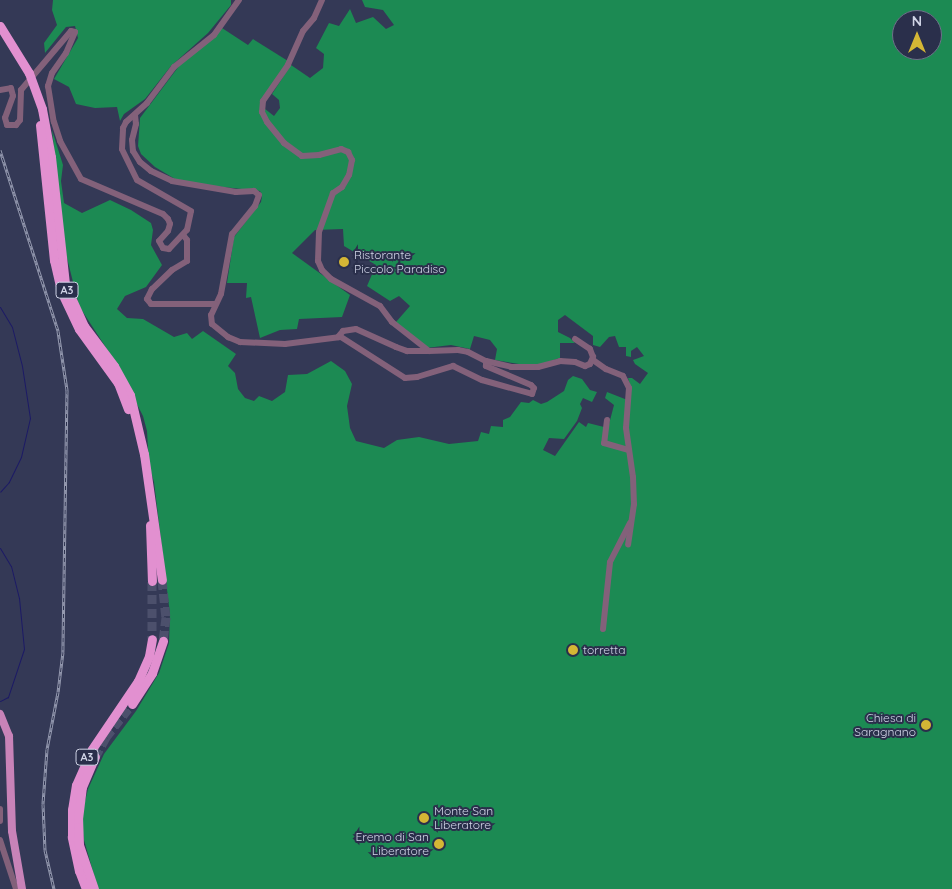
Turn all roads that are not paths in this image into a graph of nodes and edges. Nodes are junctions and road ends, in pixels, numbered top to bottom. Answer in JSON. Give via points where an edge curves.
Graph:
{"nodes":[{"id":1,"x":239,"y":0,"type":"edge"},
{"id":2,"x":322,"y":0,"type":"edge"},
{"id":3,"x":0,"y":26,"type":"edge"},
{"id":4,"x":0,"y":36,"type":"edge"},
{"id":5,"x":0,"y":90,"type":"edge"},
{"id":6,"x":39,"y":109,"type":"junction"},
{"id":7,"x":135,"y":115,"type":"junction"},
{"id":8,"x":184,"y":236,"type":"junction"},
{"id":9,"x":216,"y":304,"type":"junction"},
{"id":10,"x":338,"y":337,"type":"junction"},
{"id":11,"x":575,"y":338,"type":"dead end"},
{"id":12,"x":429,"y":351,"type":"junction"},
{"id":13,"x":593,"y":360,"type":"junction"},
{"id":14,"x":486,"y":361,"type":"junction"},
{"id":15,"x":607,"y":420,"type":"dead end"},
{"id":16,"x":628,"y":450,"type":"junction"},
{"id":17,"x":632,"y":520,"type":"junction"},
{"id":18,"x":154,"y":536,"type":"junction"},
{"id":19,"x":628,"y":545,"type":"dead end"},
{"id":20,"x":152,"y":580,"type":"tunnel mouth"},
{"id":21,"x":162,"y":580,"type":"tunnel mouth"},
{"id":22,"x":603,"y":629,"type":"dead end"},
{"id":23,"x":152,"y":638,"type":"tunnel mouth"},
{"id":24,"x":163,"y":641,"type":"tunnel mouth"},
{"id":25,"x":132,"y":704,"type":"tunnel mouth"},
{"id":26,"x":0,"y":714,"type":"edge"},
{"id":27,"x":95,"y":757,"type":"tunnel mouth"},
{"id":28,"x":0,"y":809,"type":"edge"},
{"id":29,"x":0,"y":820,"type":"edge"},
{"id":30,"x":0,"y":840,"type":"edge"},
{"id":31,"x":16,"y":889,"type":"edge"},
{"id":32,"x":22,"y":889,"type":"edge"},
{"id":33,"x":86,"y":889,"type":"edge"},
{"id":34,"x":94,"y":889,"type":"edge"}],
"edges":[{"from":1,"to":7,"type":"street","via":[[214,34],[174,67]]},
{"from":2,"to":12,"type":"street","via":[[288,65],[263,101],[262,112],[284,143],[302,156],[319,156],[341,150],[348,152],[352,160],[349,175],[342,187],[333,193],[319,232],[318,260],[322,270],[331,279],[374,302]]},
{"from":3,"to":6,"type":"highway","number":"A3","bridge":true,"via":[[29,73]]},
{"from":4,"to":6,"type":"highway","number":"A3"},
{"from":5,"to":8,"type":"street","via":[[12,88],[13,96],[5,118],[7,125],[16,125],[20,120],[21,90],[70,31],[75,32],[48,86],[56,128],[76,171],[81,179],[163,214],[170,224],[168,231],[159,239],[163,248],[169,249]]},
{"from":6,"to":18,"type":"highway","number":"A3","via":[[54,260],[61,292],[79,329],[118,383],[141,454]]},
{"from":7,"to":8,"type":"street","via":[[123,128],[121,142],[124,155],[140,183],[189,209],[190,223]]},
{"from":7,"to":9,"type":"street","via":[[133,151],[151,172],[172,181],[236,192],[254,191],[259,195],[255,206],[232,234],[224,285]]},
{"from":8,"to":9,"type":"street","via":[[187,240],[187,261],[152,289],[147,299],[152,304]]},
{"from":9,"to":10,"type":"street","via":[[211,322],[228,337],[240,342],[286,344]]},
{"from":10,"to":12,"type":"street","via":[[343,331],[356,329],[402,349]]},
{"from":10,"to":14,"type":"street","via":[[348,340],[405,378],[453,366],[498,386],[532,394],[531,385],[486,366]]},
{"from":11,"to":13,"type":"street","via":[[590,349]]},
{"from":12,"to":14,"type":"street","via":[[458,350]]},
{"from":13,"to":14,"type":"street","via":[[590,364],[560,361],[524,367]]},
{"from":13,"to":16,"type":"street","via":[[623,376],[629,388]]},
{"from":15,"to":16,"type":"street","via":[[604,443]]},
{"from":16,"to":17,"type":"street","via":[[633,477]]},
{"from":17,"to":19,"type":"street"},
{"from":17,"to":22,"type":"street","via":[[610,562]]},
{"from":18,"to":20,"type":"highway","number":"A3"},
{"from":18,"to":21,"type":"highway","number":"A3"},
{"from":23,"to":33,"type":"highway","number":"A3","via":[[149,656],[138,681],[92,749],[76,785],[72,837]]},
{"from":24,"to":25,"type":"highway","via":[[152,673]]},
{"from":26,"to":32,"type":"main road","via":[[10,746],[12,831]]},
{"from":27,"to":34,"type":"highway","number":"A3","via":[[82,788],[78,819],[80,850]]},
{"from":28,"to":29,"type":"street"},
{"from":30,"to":31,"type":"street"}]}
